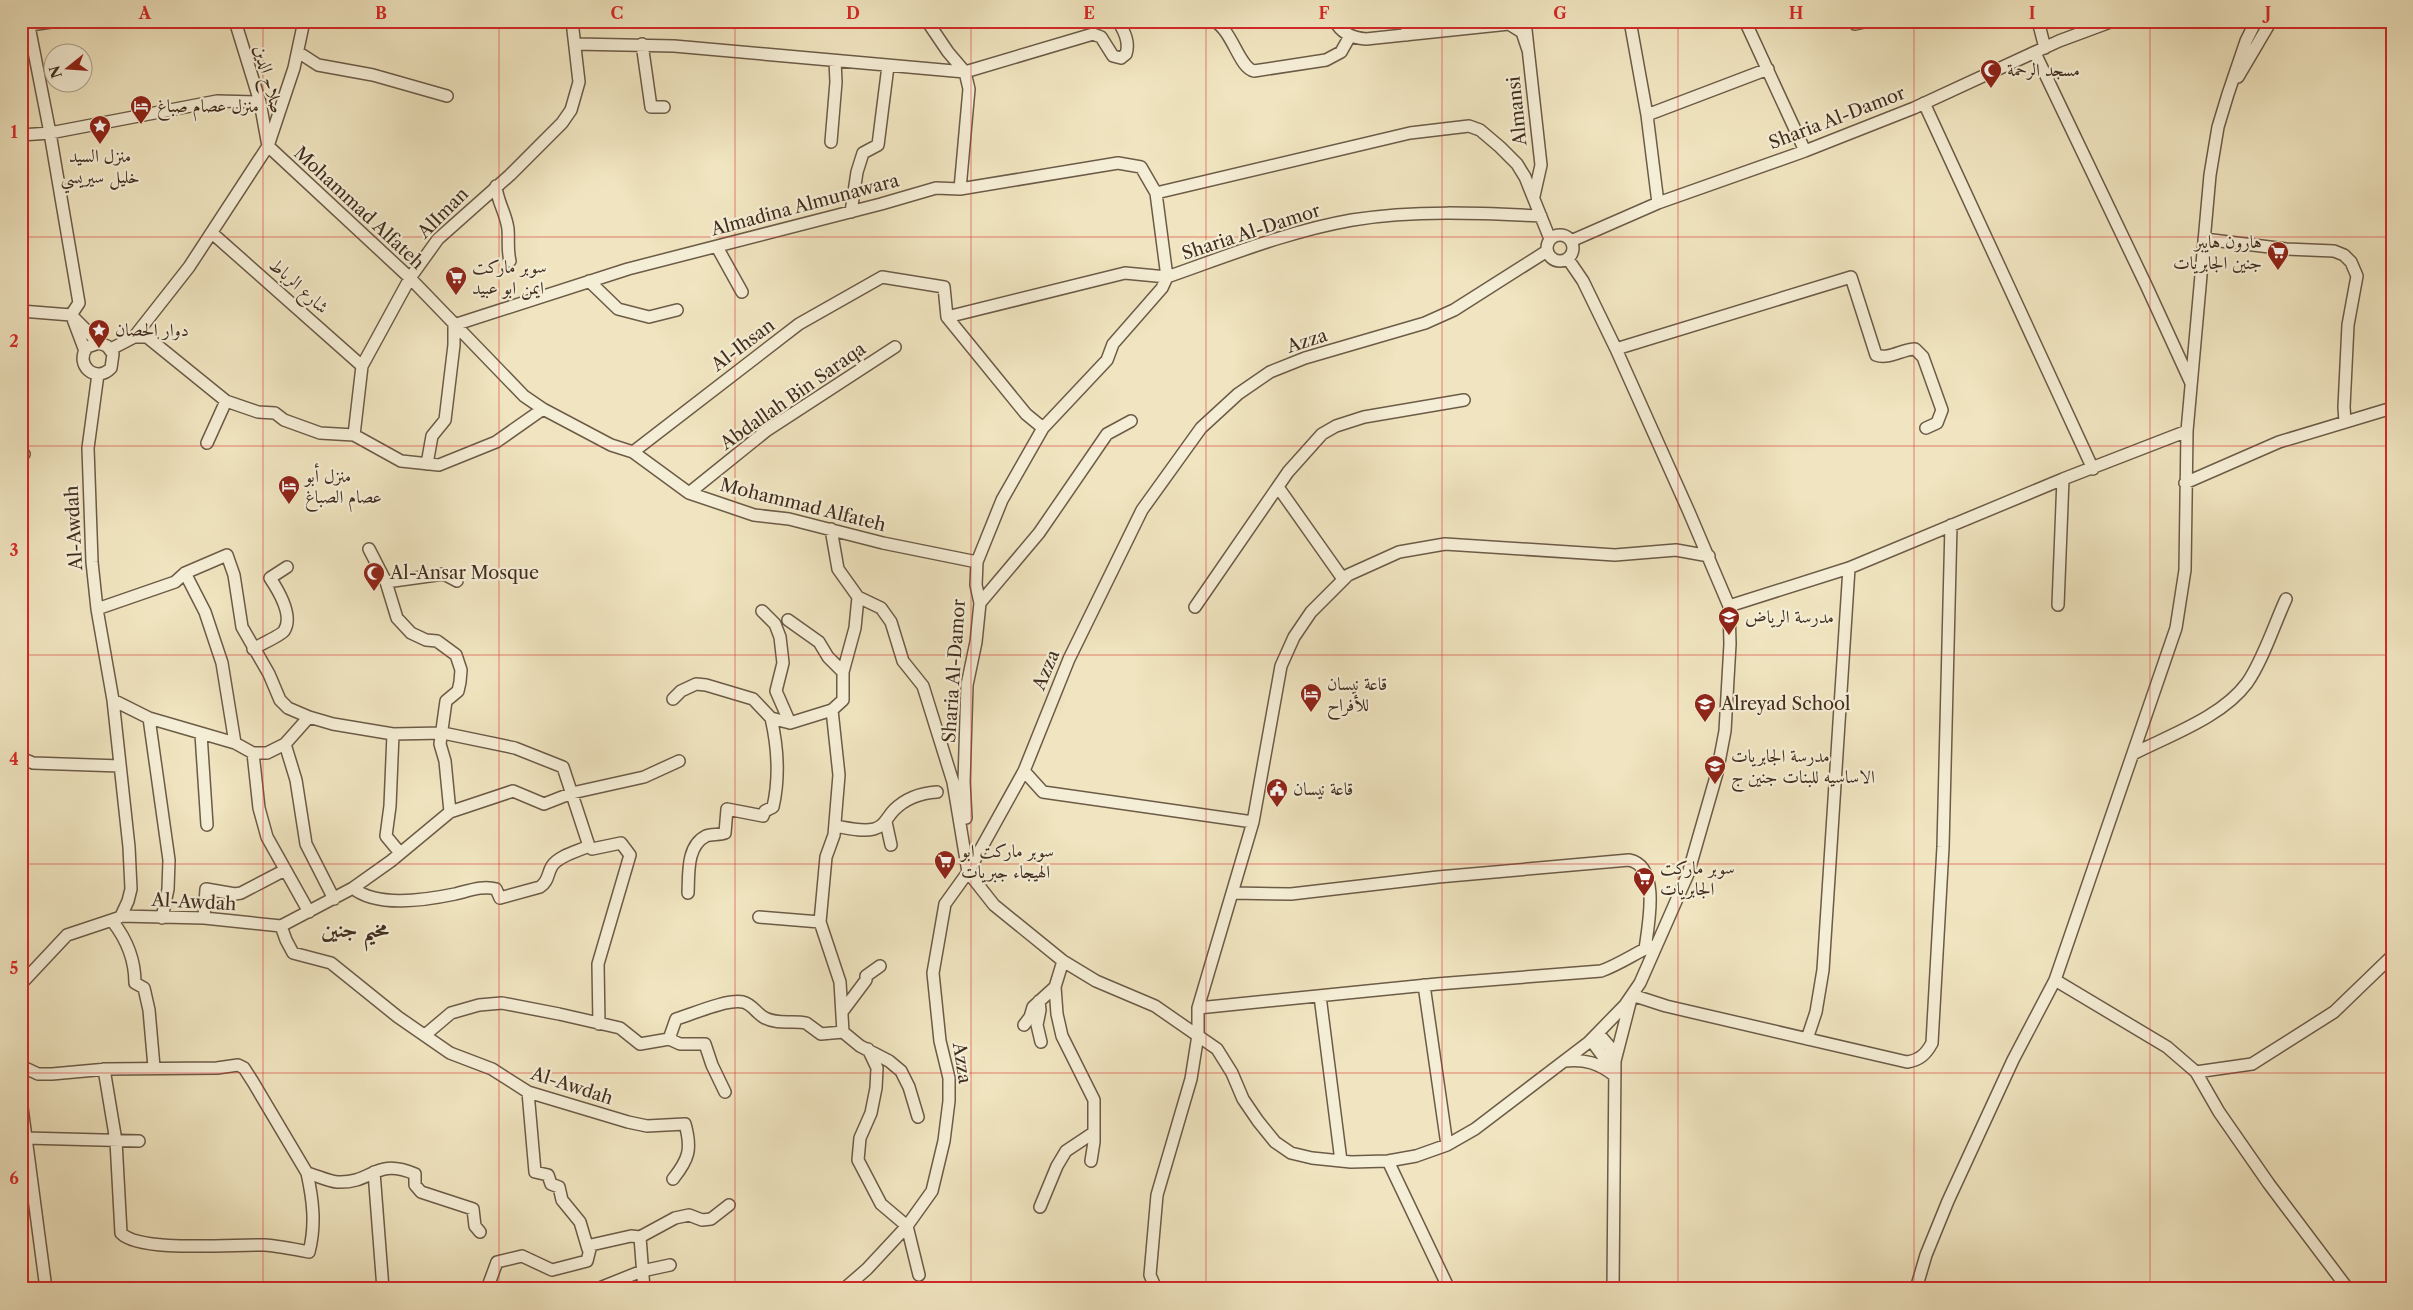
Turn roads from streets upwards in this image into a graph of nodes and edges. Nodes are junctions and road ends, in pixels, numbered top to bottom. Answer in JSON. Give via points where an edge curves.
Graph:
{"nodes":[{"id":1,"x":58,"y":21,"type":"edge"},
{"id":2,"x":235,"y":21,"type":"edge"},
{"id":3,"x":304,"y":21,"type":"edge"},
{"id":4,"x":572,"y":21,"type":"edge"},
{"id":5,"x":927,"y":21,"type":"edge"},
{"id":6,"x":1118,"y":21,"type":"edge"},
{"id":7,"x":1214,"y":21,"type":"edge"},
{"id":8,"x":1335,"y":21,"type":"edge"},
{"id":9,"x":1407,"y":21,"type":"edge"},
{"id":10,"x":1525,"y":21,"type":"edge"},
{"id":11,"x":1630,"y":21,"type":"edge"},
{"id":12,"x":1745,"y":21,"type":"edge"},
{"id":13,"x":1869,"y":21,"type":"edge"},
{"id":14,"x":2038,"y":21,"type":"edge"},
{"id":15,"x":2113,"y":21,"type":"edge"},
{"id":16,"x":2256,"y":21,"type":"edge"},
{"id":17,"x":2271,"y":21,"type":"edge"},
{"id":18,"x":26,"y":24,"type":"edge"},
{"id":19,"x":1855,"y":24,"type":"dead end"},
{"id":20,"x":1407,"y":35,"type":"junction"},
{"id":21,"x":1350,"y":36,"type":"junction"},
{"id":22,"x":575,"y":44,"type":"junction"},
{"id":23,"x":642,"y":44,"type":"junction"},
{"id":24,"x":1528,"y":50,"type":"junction"},
{"id":25,"x":2040,"y":50,"type":"junction"},
{"id":26,"x":298,"y":52,"type":"junction"},
{"id":27,"x":835,"y":61,"type":"junction"},
{"id":28,"x":888,"y":66,"type":"junction"},
{"id":29,"x":1768,"y":69,"type":"junction"},
{"id":30,"x":965,"y":72,"type":"junction"},
{"id":31,"x":2228,"y":94,"type":"junction"},
{"id":32,"x":447,"y":96,"type":"dead end"},
{"id":33,"x":260,"y":102,"type":"junction"},
{"id":34,"x":1924,"y":104,"type":"junction"},
{"id":35,"x":664,"y":107,"type":"dead end"},
{"id":36,"x":1646,"y":114,"type":"junction"},
{"id":37,"x":50,"y":133,"type":"junction"},
{"id":38,"x":21,"y":135,"type":"edge"},
{"id":39,"x":832,"y":142,"type":"dead end"},
{"id":40,"x":268,"y":146,"type":"junction"},
{"id":41,"x":1805,"y":150,"type":"junction"},
{"id":42,"x":496,"y":186,"type":"junction"},
{"id":43,"x":960,"y":189,"type":"junction"},
{"id":44,"x":1156,"y":194,"type":"junction"},
{"id":45,"x":1534,"y":196,"type":"junction"},
{"id":46,"x":1658,"y":203,"type":"junction"},
{"id":47,"x":851,"y":212,"type":"junction"},
{"id":48,"x":1541,"y":216,"type":"junction"},
{"id":49,"x":212,"y":233,"type":"junction"},
{"id":50,"x":1550,"y":239,"type":"junction"},
{"id":51,"x":2204,"y":239,"type":"junction"},
{"id":52,"x":1571,"y":241,"type":"junction"},
{"id":53,"x":717,"y":247,"type":"junction"},
{"id":54,"x":1547,"y":251,"type":"junction"},
{"id":55,"x":1568,"y":259,"type":"junction"},
{"id":56,"x":510,"y":260,"type":"dead end"},
{"id":57,"x":410,"y":278,"type":"junction"},
{"id":58,"x":1167,"y":278,"type":"junction"},
{"id":59,"x":589,"y":281,"type":"junction"},
{"id":60,"x":742,"y":292,"type":"dead end"},
{"id":61,"x":677,"y":310,"type":"dead end"},
{"id":62,"x":21,"y":311,"type":"edge"},
{"id":63,"x":71,"y":315,"type":"junction"},
{"id":64,"x":947,"y":317,"type":"junction"},
{"id":65,"x":454,"y":325,"type":"junction"},
{"id":66,"x":134,"y":337,"type":"junction"},
{"id":67,"x":99,"y":343,"type":"junction"},
{"id":68,"x":895,"y":347,"type":"dead end"},
{"id":69,"x":111,"y":349,"type":"junction"},
{"id":70,"x":1616,"y":349,"type":"junction"},
{"id":71,"x":84,"y":351,"type":"junction"},
{"id":72,"x":362,"y":366,"type":"junction"},
{"id":73,"x":98,"y":374,"type":"junction"},
{"id":74,"x":2191,"y":384,"type":"junction"},
{"id":75,"x":1464,"y":400,"type":"dead end"},
{"id":76,"x":226,"y":402,"type":"junction"},
{"id":77,"x":2392,"y":408,"type":"edge"},
{"id":78,"x":543,"y":409,"type":"junction"},
{"id":79,"x":1131,"y":421,"type":"dead end"},
{"id":80,"x":2345,"y":422,"type":"junction"},
{"id":81,"x":1043,"y":428,"type":"junction"},
{"id":82,"x":1926,"y":428,"type":"dead end"},
{"id":83,"x":2187,"y":431,"type":"junction"},
{"id":84,"x":354,"y":435,"type":"junction"},
{"id":85,"x":207,"y":443,"type":"dead end"},
{"id":86,"x":632,"y":452,"type":"junction"},
{"id":87,"x":427,"y":464,"type":"junction"},
{"id":88,"x":2093,"y":469,"type":"junction"},
{"id":89,"x":2063,"y":479,"type":"junction"},
{"id":90,"x":2185,"y":484,"type":"junction"},
{"id":91,"x":1278,"y":487,"type":"junction"},
{"id":92,"x":689,"y":493,"type":"junction"},
{"id":93,"x":1951,"y":525,"type":"junction"},
{"id":94,"x":831,"y":529,"type":"junction"},
{"id":95,"x":369,"y":549,"type":"dead end"},
{"id":96,"x":1709,"y":556,"type":"junction"},
{"id":97,"x":977,"y":562,"type":"junction"},
{"id":98,"x":287,"y":567,"type":"dead end"},
{"id":99,"x":1849,"y":568,"type":"junction"},
{"id":100,"x":185,"y":573,"type":"junction"},
{"id":101,"x":1343,"y":579,"type":"junction"},
{"id":102,"x":457,"y":581,"type":"dead end"},
{"id":103,"x":386,"y":582,"type":"junction"},
{"id":104,"x":858,"y":597,"type":"junction"},
{"id":105,"x":2286,"y":599,"type":"dead end"},
{"id":106,"x":980,"y":603,"type":"junction"},
{"id":107,"x":2058,"y":605,"type":"dead end"},
{"id":108,"x":1728,"y":606,"type":"junction"},
{"id":109,"x":1195,"y":607,"type":"dead end"},
{"id":110,"x":97,"y":609,"type":"junction"},
{"id":111,"x":762,"y":611,"type":"dead end"},
{"id":112,"x":788,"y":620,"type":"dead end"},
{"id":113,"x":253,"y":649,"type":"junction"},
{"id":114,"x":843,"y":672,"type":"junction"},
{"id":115,"x":673,"y":699,"type":"dead end"},
{"id":116,"x":113,"y":700,"type":"junction"},
{"id":117,"x":832,"y":710,"type":"junction"},
{"id":118,"x":149,"y":718,"type":"junction"},
{"id":119,"x":309,"y":718,"type":"junction"},
{"id":120,"x":771,"y":718,"type":"junction"},
{"id":121,"x":790,"y":723,"type":"junction"},
{"id":122,"x":443,"y":733,"type":"junction"},
{"id":123,"x":201,"y":734,"type":"junction"},
{"id":124,"x":393,"y":734,"type":"junction"},
{"id":125,"x":235,"y":743,"type":"junction"},
{"id":126,"x":285,"y":744,"type":"junction"},
{"id":127,"x":253,"y":753,"type":"junction"},
{"id":128,"x":2133,"y":754,"type":"junction"},
{"id":129,"x":21,"y":758,"type":"edge"},
{"id":130,"x":679,"y":761,"type":"dead end"},
{"id":131,"x":120,"y":766,"type":"junction"},
{"id":132,"x":1024,"y":771,"type":"junction"},
{"id":133,"x":572,"y":792,"type":"junction"},
{"id":134,"x":937,"y":792,"type":"dead end"},
{"id":135,"x":450,"y":812,"type":"junction"},
{"id":136,"x":886,"y":822,"type":"junction"},
{"id":137,"x":1253,"y":822,"type":"junction"},
{"id":138,"x":207,"y":825,"type":"dead end"},
{"id":139,"x":835,"y":826,"type":"junction"},
{"id":140,"x":891,"y":845,"type":"dead end"},
{"id":141,"x":589,"y":846,"type":"junction"},
{"id":142,"x":400,"y":853,"type":"junction"},
{"id":143,"x":285,"y":870,"type":"junction"},
{"id":144,"x":968,"y":872,"type":"junction"},
{"id":145,"x":353,"y":888,"type":"junction"},
{"id":146,"x":688,"y":893,"type":"dead end"},
{"id":147,"x":1232,"y":893,"type":"junction"},
{"id":148,"x":334,"y":899,"type":"junction"},
{"id":149,"x":309,"y":912,"type":"junction"},
{"id":150,"x":759,"y":917,"type":"dead end"},
{"id":151,"x":162,"y":918,"type":"junction"},
{"id":152,"x":204,"y":918,"type":"junction"},
{"id":153,"x":117,"y":919,"type":"junction"},
{"id":154,"x":820,"y":922,"type":"junction"},
{"id":155,"x":281,"y":926,"type":"junction"},
{"id":156,"x":1659,"y":943,"type":"junction"},
{"id":157,"x":1644,"y":949,"type":"junction"},
{"id":158,"x":2392,"y":956,"type":"edge"},
{"id":159,"x":1063,"y":961,"type":"junction"},
{"id":160,"x":880,"y":966,"type":"dead end"},
{"id":161,"x":2055,"y":980,"type":"junction"},
{"id":162,"x":21,"y":984,"type":"edge"},
{"id":163,"x":1424,"y":986,"type":"junction"},
{"id":164,"x":1056,"y":987,"type":"junction"},
{"id":165,"x":1632,"y":995,"type":"junction"},
{"id":166,"x":1320,"y":996,"type":"junction"},
{"id":167,"x":1039,"y":1001,"type":"junction"},
{"id":168,"x":1198,"y":1008,"type":"junction"},
{"id":169,"x":842,"y":1012,"type":"junction"},
{"id":170,"x":599,"y":1024,"type":"junction"},
{"id":171,"x":1024,"y":1025,"type":"dead end"},
{"id":172,"x":843,"y":1032,"type":"junction"},
{"id":173,"x":424,"y":1035,"type":"junction"},
{"id":174,"x":1198,"y":1036,"type":"junction"},
{"id":175,"x":1595,"y":1036,"type":"junction"},
{"id":176,"x":669,"y":1039,"type":"junction"},
{"id":177,"x":1807,"y":1039,"type":"junction"},
{"id":178,"x":1041,"y":1042,"type":"dead end"},
{"id":179,"x":868,"y":1049,"type":"junction"},
{"id":180,"x":1565,"y":1061,"type":"junction"},
{"id":181,"x":21,"y":1066,"type":"edge"},
{"id":182,"x":154,"y":1067,"type":"junction"},
{"id":183,"x":104,"y":1069,"type":"junction"},
{"id":184,"x":1615,"y":1069,"type":"junction"},
{"id":185,"x":2196,"y":1072,"type":"junction"},
{"id":186,"x":528,"y":1092,"type":"junction"},
{"id":187,"x":725,"y":1092,"type":"dead end"},
{"id":188,"x":21,"y":1100,"type":"edge"},
{"id":189,"x":918,"y":1117,"type":"dead end"},
{"id":190,"x":1093,"y":1132,"type":"junction"},
{"id":191,"x":26,"y":1138,"type":"junction"},
{"id":192,"x":116,"y":1141,"type":"junction"},
{"id":193,"x":139,"y":1141,"type":"dead end"},
{"id":194,"x":1447,"y":1145,"type":"junction"},
{"id":195,"x":1091,"y":1161,"type":"dead end"},
{"id":196,"x":1341,"y":1161,"type":"junction"},
{"id":197,"x":1388,"y":1161,"type":"junction"},
{"id":198,"x":374,"y":1172,"type":"junction"},
{"id":199,"x":307,"y":1173,"type":"junction"},
{"id":200,"x":673,"y":1179,"type":"dead end"},
{"id":201,"x":729,"y":1206,"type":"dead end"},
{"id":202,"x":1040,"y":1207,"type":"dead end"},
{"id":203,"x":907,"y":1226,"type":"junction"},
{"id":204,"x":480,"y":1232,"type":"dead end"},
{"id":205,"x":640,"y":1237,"type":"junction"},
{"id":206,"x":588,"y":1249,"type":"junction"},
{"id":207,"x":670,"y":1264,"type":"dead end"},
{"id":208,"x":642,"y":1271,"type":"junction"},
{"id":209,"x":919,"y":1275,"type":"dead end"},
{"id":210,"x":46,"y":1288,"type":"edge"},
{"id":211,"x":384,"y":1288,"type":"edge"},
{"id":212,"x":487,"y":1289,"type":"edge"},
{"id":213,"x":597,"y":1289,"type":"edge"},
{"id":214,"x":644,"y":1289,"type":"edge"},
{"id":215,"x":844,"y":1289,"type":"edge"},
{"id":216,"x":1156,"y":1289,"type":"edge"},
{"id":217,"x":1449,"y":1289,"type":"edge"},
{"id":218,"x":1612,"y":1289,"type":"edge"},
{"id":219,"x":1916,"y":1289,"type":"edge"},
{"id":220,"x":2348,"y":1289,"type":"edge"}],
"edges":[{"from":1,"to":18,"type":"street"},
{"from":2,"to":33,"type":"street","name":"صلاح الدين"},
{"from":3,"to":26,"type":"street"},
{"from":4,"to":22,"type":"street","name":"AlIman"},
{"from":5,"to":30,"type":"street"},
{"from":6,"to":30,"type":"street","via":[[1128,46],[1121,58],[1113,56],[1101,37],[1093,34]]},
{"from":7,"to":21,"type":"street","via":[[1227,32],[1247,68],[1254,72],[1326,60],[1341,52]]},
{"from":8,"to":21,"type":"street","via":[[1338,28]]},
{"from":9,"to":20,"type":"street"},
{"from":10,"to":24,"type":"street","name":"Almansi"},
{"from":11,"to":36,"type":"street"},
{"from":12,"to":29,"type":"street"},
{"from":13,"to":19,"type":"street"},
{"from":14,"to":25,"type":"street"},
{"from":15,"to":25,"type":"street","name":"Sharia Al-Damor"},
{"from":16,"to":31,"type":"street"},
{"from":17,"to":31,"type":"street"},
{"from":18,"to":37,"type":"street"},
{"from":20,"to":21,"type":"street","via":[[1380,40]]},
{"from":20,"to":24,"type":"street","via":[[1506,24],[1522,32]]},
{"from":22,"to":23,"type":"street"},
{"from":22,"to":42,"type":"street","name":"AlIman","via":[[579,82],[571,110],[510,176]]},
{"from":23,"to":27,"type":"street"},
{"from":23,"to":35,"type":"street","via":[[651,107]]},
{"from":24,"to":45,"type":"street","name":"Almansi","via":[[1541,165]]},
{"from":25,"to":34,"type":"street","name":"Sharia Al-Damor"},
{"from":25,"to":74,"type":"street"},
{"from":26,"to":32,"type":"street","via":[[318,66],[373,75]]},
{"from":26,"to":40,"type":"street"},
{"from":27,"to":28,"type":"street"},
{"from":27,"to":39,"type":"street"},
{"from":28,"to":30,"type":"street"},
{"from":28,"to":47,"type":"street","via":[[878,145],[863,153]]},
{"from":29,"to":36,"type":"street"},
{"from":29,"to":41,"type":"street"},
{"from":30,"to":43,"type":"street","via":[[969,89]]},
{"from":31,"to":51,"type":"street","via":[[2218,127],[2210,175]]},
{"from":33,"to":37,"type":"street","via":[[218,101]]},
{"from":33,"to":40,"type":"street","name":"صلاح الدين"},
{"from":34,"to":41,"type":"street","name":"Sharia Al-Damor"},
{"from":34,"to":88,"type":"street"},
{"from":36,"to":46,"type":"street"},
{"from":37,"to":38,"type":"street"},
{"from":37,"to":63,"type":"street","via":[[79,303]]},
{"from":40,"to":49,"type":"street"},
{"from":40,"to":57,"type":"street","name":"Mohammad Alfateh"},
{"from":41,"to":46,"type":"street","name":"Sharia Al-Damor"},
{"from":42,"to":56,"type":"street","via":[[508,230],[506,247]]},
{"from":42,"to":57,"type":"street","name":"AlIman","via":[[438,239]]},
{"from":43,"to":44,"type":"street","name":"Almadina Almunawara","via":[[1126,163],[1143,168]]},
{"from":43,"to":47,"type":"street","name":"Almadina Almunawara","via":[[936,188]]},
{"from":44,"to":45,"type":"street","via":[[1410,133],[1463,125],[1480,130],[1500,147],[1525,176]]},
{"from":44,"to":58,"type":"street","name":"Almadina Almunawara"},
{"from":45,"to":48,"type":"street"},
{"from":46,"to":52,"type":"street","name":"Sharia Al-Damor"},
{"from":47,"to":53,"type":"street","name":"Almadina Almunawara"},
{"from":48,"to":50,"type":"street"},
{"from":48,"to":58,"type":"street","name":"Sharia Al-Damor","via":[[1414,214],[1353,220],[1301,233]]},
{"from":49,"to":66,"type":"street"},
{"from":49,"to":72,"type":"street","name":"شارع الرباط"},
{"from":50,"to":52,"type":"street","via":[[1562,235]]},
{"from":50,"to":54,"type":"street"},
{"from":51,"to":74,"type":"street"},
{"from":51,"to":80,"type":"street","via":[[2334,251],[2351,262],[2357,276],[2348,325]]},
{"from":52,"to":55,"type":"street","via":[[1573,251]]},
{"from":53,"to":59,"type":"street","name":"Almadina Almunawara"},
{"from":53,"to":60,"type":"street"},
{"from":54,"to":55,"type":"street","via":[[1555,261]]},
{"from":54,"to":132,"type":"street","name":"Azza","via":[[1454,310],[1425,323],[1305,358],[1270,372],[1238,394],[1201,428],[1142,510],[1069,659]]},
{"from":55,"to":70,"type":"street","via":[[1583,281]]},
{"from":57,"to":65,"type":"street","name":"Mohammad Alfateh"},
{"from":57,"to":72,"type":"street","name":"AlIman"},
{"from":58,"to":64,"type":"street","via":[[1125,273]]},
{"from":58,"to":81,"type":"street","name":"Sharia Al-Damor","via":[[1113,344],[1106,360]]},
{"from":59,"to":61,"type":"street","via":[[618,309],[649,317]]},
{"from":59,"to":65,"type":"street","name":"Almadina Almunawara"},
{"from":62,"to":63,"type":"street"},
{"from":63,"to":67,"type":"street"},
{"from":63,"to":71,"type":"street"},
{"from":64,"to":81,"type":"street","via":[[1026,414]]},
{"from":64,"to":86,"type":"street","name":"Al-Ihsan","via":[[944,287],[882,277],[800,324]]},
{"from":65,"to":78,"type":"street","name":"Mohammad Alfateh","via":[[524,396]]},
{"from":65,"to":87,"type":"street","via":[[445,420],[432,436]]},
{"from":66,"to":69,"type":"street"},
{"from":66,"to":76,"type":"street","via":[[147,336]]},
{"from":67,"to":69,"type":"street"},
{"from":67,"to":71,"type":"street"},
{"from":68,"to":92,"type":"street","name":"Abdallah Bin Saraqa","via":[[766,431]]},
{"from":69,"to":73,"type":"street","via":[[114,358],[111,368]]},
{"from":70,"to":82,"type":"street","via":[[1851,277],[1876,355],[1885,356],[1908,349],[1923,357],[1942,410],[1937,423]]},
{"from":70,"to":96,"type":"street"},
{"from":71,"to":73,"type":"street","via":[[84,366]]},
{"from":72,"to":84,"type":"street","name":"AlIman"},
{"from":73,"to":110,"type":"street","name":"Al-Awdah","via":[[88,448]]},
{"from":74,"to":83,"type":"street"},
{"from":75,"to":91,"type":"street","via":[[1364,417],[1336,426],[1310,446]]},
{"from":76,"to":84,"type":"street","via":[[258,412],[276,413],[284,420],[320,433]]},
{"from":76,"to":85,"type":"street"},
{"from":77,"to":80,"type":"street"},
{"from":78,"to":86,"type":"street","name":"Mohammad Alfateh"},
{"from":78,"to":87,"type":"street","via":[[496,442],[439,465]]},
{"from":79,"to":106,"type":"street","via":[[1107,434],[1039,533]]},
{"from":80,"to":90,"type":"street","via":[[2279,442]]},
{"from":81,"to":97,"type":"street","name":"Sharia Al-Damor","via":[[1002,500]]},
{"from":83,"to":88,"type":"street"},
{"from":83,"to":90,"type":"street"},
{"from":84,"to":87,"type":"street","via":[[401,461]]},
{"from":86,"to":92,"type":"street","name":"Mohammad Alfateh"},
{"from":88,"to":89,"type":"street"},
{"from":89,"to":93,"type":"street"},
{"from":89,"to":107,"type":"street"},
{"from":90,"to":128,"type":"street","via":[[2184,570],[2176,628]]},
{"from":91,"to":101,"type":"street"},
{"from":91,"to":109,"type":"street"},
{"from":92,"to":94,"type":"street","name":"Mohammad Alfateh","via":[[754,514]]},
{"from":93,"to":99,"type":"street"},
{"from":93,"to":177,"type":"street","via":[[1943,847],[1932,1043],[1926,1053],[1907,1062]]},
{"from":94,"to":97,"type":"street","name":"Mohammad Alfateh"},
{"from":94,"to":104,"type":"street","via":[[838,570]]},
{"from":95,"to":103,"type":"street"},
{"from":96,"to":101,"type":"street","via":[[1676,550],[1616,554],[1445,544],[1399,552],[1370,563]]},
{"from":96,"to":108,"type":"street"},
{"from":97,"to":106,"type":"street","name":"Sharia Al-Damor","via":[[976,585]]},
{"from":98,"to":113,"type":"street","via":[[270,578],[284,609],[287,622],[283,632]]},
{"from":99,"to":108,"type":"street"},
{"from":99,"to":177,"type":"street","via":[[1823,970],[1816,1012]]},
{"from":100,"to":110,"type":"street","via":[[175,582]]},
{"from":100,"to":113,"type":"street","via":[[227,555],[234,575],[242,628]]},
{"from":100,"to":125,"type":"street","via":[[205,612],[222,663]]},
{"from":101,"to":137,"type":"street","via":[[1302,624],[1282,666]]},
{"from":102,"to":103,"type":"street","via":[[444,574]]},
{"from":103,"to":122,"type":"street","via":[[397,618],[411,633],[449,648],[462,670],[458,691],[446,701]]},
{"from":104,"to":114,"type":"street","via":[[855,628]]},
{"from":104,"to":144,"type":"street","via":[[881,608],[891,622],[903,661],[923,686],[953,782]]},
{"from":105,"to":128,"type":"street","via":[[2253,672],[2237,694],[2208,716]]},
{"from":106,"to":144,"type":"street","name":"Sharia Al-Damor","via":[[967,685],[964,782]]},
{"from":108,"to":156,"type":"street","via":[[1730,644],[1725,731],[1717,774],[1688,874]]},
{"from":110,"to":116,"type":"street","name":"Al-Awdah"},
{"from":111,"to":121,"type":"street","via":[[775,624],[780,637],[783,663],[776,691]]},
{"from":112,"to":114,"type":"street","via":[[820,642],[828,658]]},
{"from":113,"to":119,"type":"street","via":[[280,700],[288,708]]},
{"from":114,"to":117,"type":"street","via":[[843,700]]},
{"from":115,"to":120,"type":"street","via":[[696,684],[706,685],[753,699]]},
{"from":116,"to":118,"type":"street"},
{"from":116,"to":131,"type":"street","name":"Al-Awdah"},
{"from":117,"to":121,"type":"street"},
{"from":117,"to":139,"type":"street","via":[[839,775]]},
{"from":118,"to":123,"type":"street"},
{"from":118,"to":151,"type":"street","via":[[169,860]]},
{"from":119,"to":124,"type":"street"},
{"from":119,"to":126,"type":"street"},
{"from":120,"to":121,"type":"street"},
{"from":120,"to":146,"type":"street","via":[[779,774],[773,807],[763,816],[727,809],[725,833],[706,836],[695,846],[690,857]]},
{"from":122,"to":124,"type":"street"},
{"from":122,"to":133,"type":"street","via":[[515,748],[556,762],[563,766]]},
{"from":122,"to":135,"type":"street","via":[[440,744]]},
{"from":123,"to":125,"type":"street"},
{"from":123,"to":138,"type":"street"},
{"from":124,"to":142,"type":"street","via":[[386,836]]},
{"from":125,"to":127,"type":"street"},
{"from":126,"to":127,"type":"street","via":[[267,753]]},
{"from":126,"to":148,"type":"street","via":[[296,780],[306,844]]},
{"from":127,"to":143,"type":"street","via":[[263,826]]},
{"from":128,"to":161,"type":"street"},
{"from":129,"to":131,"type":"street","via":[[33,763]]},
{"from":130,"to":133,"type":"street","via":[[644,778]]},
{"from":131,"to":153,"type":"street","name":"Al-Awdah","via":[[131,889]]},
{"from":132,"to":137,"type":"street","via":[[1043,792]]},
{"from":132,"to":144,"type":"street","name":"Azza"},
{"from":133,"to":135,"type":"street","via":[[544,804],[513,791]]},
{"from":133,"to":141,"type":"street"},
{"from":134,"to":136,"type":"street","via":[[905,801]]},
{"from":135,"to":142,"type":"street"},
{"from":136,"to":139,"type":"street","via":[[875,829]]},
{"from":136,"to":140,"type":"street"},
{"from":137,"to":147,"type":"street"},
{"from":139,"to":154,"type":"street","via":[[826,857]]},
{"from":141,"to":145,"type":"street","via":[[557,861],[545,884],[540,887],[500,898],[496,889],[488,887],[397,901],[362,895]]},
{"from":141,"to":170,"type":"street","via":[[621,843],[630,855],[598,964]]},
{"from":142,"to":145,"type":"street"},
{"from":143,"to":149,"type":"street"},
{"from":143,"to":152,"type":"street","via":[[241,893],[206,889]]},
{"from":144,"to":159,"type":"street","via":[[994,905]]},
{"from":144,"to":203,"type":"street","name":"Azza","via":[[945,904],[933,973],[940,1041],[949,1078],[944,1141],[932,1191]]},
{"from":145,"to":148,"type":"street"},
{"from":147,"to":157,"type":"street","via":[[1291,894],[1438,877],[1638,861],[1649,884],[1650,915]]},
{"from":147,"to":168,"type":"street"},
{"from":148,"to":149,"type":"street"},
{"from":149,"to":155,"type":"street"},
{"from":150,"to":154,"type":"street"},
{"from":151,"to":152,"type":"street","name":"Al-Awdah"},
{"from":151,"to":153,"type":"street","name":"Al-Awdah"},
{"from":152,"to":155,"type":"street","name":"Al-Awdah"},
{"from":153,"to":162,"type":"street","via":[[67,935]]},
{"from":153,"to":182,"type":"street","via":[[135,970],[135,983],[144,988]]},
{"from":154,"to":169,"type":"street","via":[[840,982]]},
{"from":155,"to":173,"type":"street","name":"Al-Awdah","via":[[293,953],[331,963]]},
{"from":156,"to":157,"type":"street"},
{"from":156,"to":165,"type":"street"},
{"from":157,"to":163,"type":"street","via":[[1601,971]]},
{"from":158,"to":185,"type":"street","via":[[2334,1012],[2252,1064]]},
{"from":159,"to":164,"type":"street"},
{"from":159,"to":174,"type":"street","via":[[1096,981],[1155,1006]]},
{"from":160,"to":169,"type":"street","via":[[866,976]]},
{"from":161,"to":185,"type":"street","via":[[2167,1047]]},
{"from":161,"to":219,"type":"street","via":[[2013,1060],[1948,1201]]},
{"from":163,"to":166,"type":"street"},
{"from":163,"to":194,"type":"street"},
{"from":164,"to":167,"type":"street"},
{"from":164,"to":190,"type":"street","via":[[1062,1036],[1094,1100]]},
{"from":165,"to":175,"type":"street"},
{"from":165,"to":177,"type":"street"},
{"from":165,"to":184,"type":"street"},
{"from":166,"to":168,"type":"street"},
{"from":166,"to":196,"type":"street"},
{"from":167,"to":171,"type":"street"},
{"from":167,"to":178,"type":"street"},
{"from":168,"to":174,"type":"street"},
{"from":169,"to":172,"type":"street"},
{"from":170,"to":173,"type":"street","via":[[502,1003],[486,1004],[451,1013]]},
{"from":170,"to":176,"type":"street","via":[[620,1028],[640,1044]]},
{"from":172,"to":176,"type":"street","via":[[823,1035],[805,1022],[788,1024],[768,1019],[741,1002],[676,1019]]},
{"from":172,"to":179,"type":"street"},
{"from":173,"to":186,"type":"street","name":"Al-Awdah","via":[[450,1053],[492,1069]]},
{"from":174,"to":196,"type":"street","via":[[1217,1049],[1243,1099],[1275,1142],[1291,1153]]},
{"from":174,"to":216,"type":"street","via":[[1192,1079],[1157,1195],[1150,1275]]},
{"from":175,"to":180,"type":"street"},
{"from":175,"to":184,"type":"street","via":[[1610,1047]]},
{"from":176,"to":187,"type":"street","via":[[680,1044],[705,1044]]},
{"from":179,"to":189,"type":"street","via":[[890,1061],[901,1072]]},
{"from":179,"to":203,"type":"street","via":[[877,1068],[876,1088],[871,1113],[860,1138],[858,1160],[881,1204]]},
{"from":180,"to":184,"type":"street","via":[[1588,1061]]},
{"from":180,"to":194,"type":"street","via":[[1475,1129]]},
{"from":181,"to":183,"type":"street","via":[[38,1074]]},
{"from":182,"to":183,"type":"street"},
{"from":182,"to":199,"type":"street","via":[[217,1068],[238,1064],[244,1068]]},
{"from":183,"to":192,"type":"street"},
{"from":184,"to":218,"type":"street"},
{"from":185,"to":220,"type":"street","via":[[2219,1112],[2269,1184]]},
{"from":186,"to":200,"type":"street","name":"Al-Awdah","via":[[647,1126],[685,1124],[690,1143],[685,1164]]},
{"from":186,"to":206,"type":"street","via":[[535,1172],[548,1175],[551,1184],[559,1187],[562,1200],[580,1222]]},
{"from":188,"to":191,"type":"street"},
{"from":190,"to":195,"type":"street"},
{"from":190,"to":202,"type":"street","via":[[1066,1151]]},
{"from":191,"to":192,"type":"street"},
{"from":191,"to":210,"type":"street"},
{"from":192,"to":193,"type":"street"},
{"from":192,"to":199,"type":"street","via":[[121,1233],[136,1242],[187,1246],[264,1245],[309,1252],[314,1234]]},
{"from":194,"to":197,"type":"street","via":[[1416,1156]]},
{"from":196,"to":197,"type":"street"},
{"from":197,"to":217,"type":"street"},
{"from":198,"to":199,"type":"street","via":[[363,1179],[336,1182]]},
{"from":198,"to":204,"type":"street","via":[[396,1167],[415,1174],[415,1185],[421,1192],[473,1209],[475,1226]]},
{"from":198,"to":211,"type":"street"},
{"from":201,"to":205,"type":"street","via":[[712,1219],[702,1220],[689,1215],[675,1218]]},
{"from":203,"to":209,"type":"street"},
{"from":203,"to":215,"type":"street","name":"Azza"},
{"from":205,"to":206,"type":"street","via":[[591,1244]]},
{"from":205,"to":208,"type":"street"},
{"from":206,"to":212,"type":"street","via":[[587,1260],[552,1270],[522,1256],[497,1262]]},
{"from":207,"to":208,"type":"street"},
{"from":208,"to":213,"type":"street"},
{"from":208,"to":214,"type":"street"}]}
